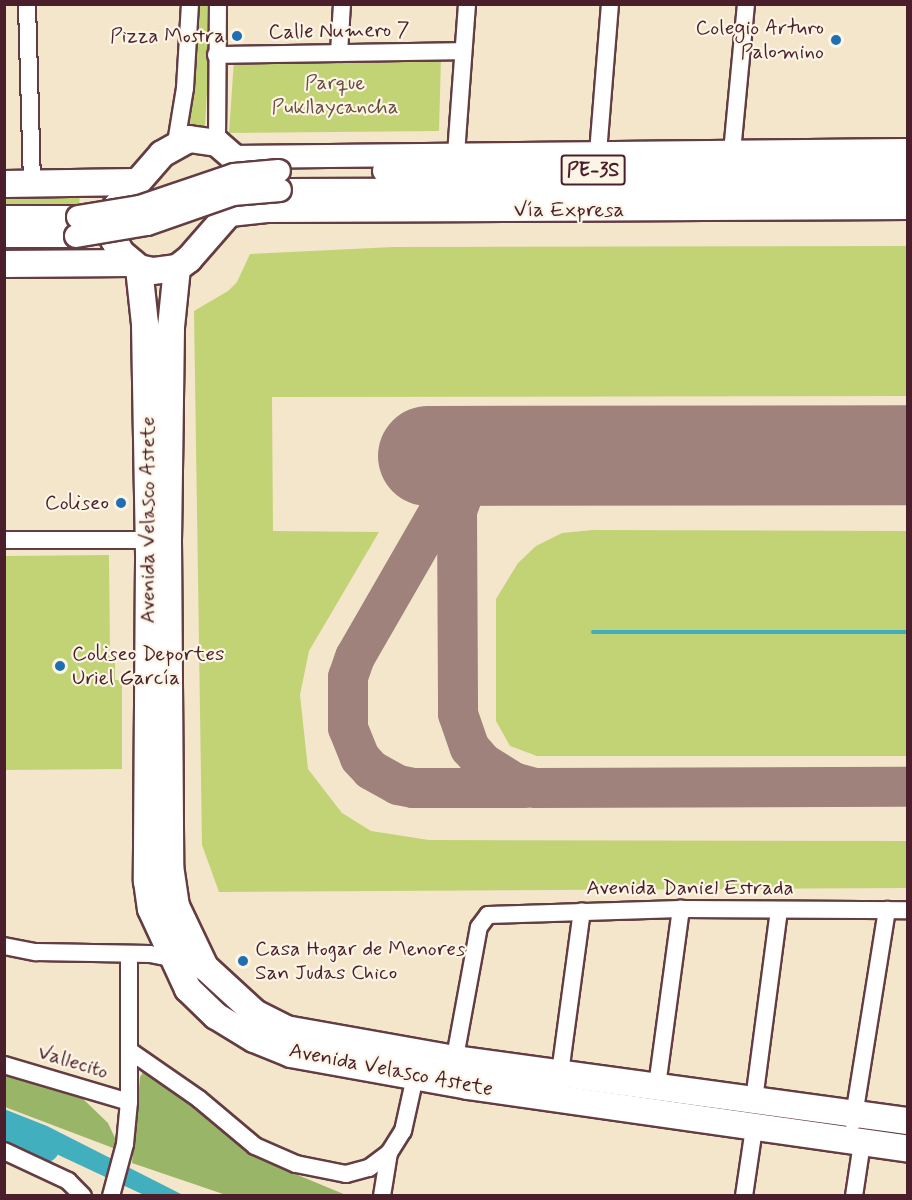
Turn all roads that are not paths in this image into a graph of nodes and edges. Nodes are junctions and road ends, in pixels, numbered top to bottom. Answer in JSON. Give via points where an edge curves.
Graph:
{"nodes":[{"id":1,"x":27,"y":4,"type":"edge"},
{"id":2,"x":190,"y":4,"type":"edge"},
{"id":3,"x":218,"y":4,"type":"edge"},
{"id":4,"x":342,"y":4,"type":"edge"},
{"id":5,"x":467,"y":4,"type":"edge"},
{"id":6,"x":610,"y":4,"type":"edge"},
{"id":7,"x":746,"y":4,"type":"edge"},
{"id":8,"x":463,"y":51,"type":"junction"},
{"id":9,"x":339,"y":53,"type":"junction"},
{"id":10,"x":216,"y":55,"type":"junction"},
{"id":11,"x":176,"y":143,"type":"junction"},
{"id":12,"x":225,"y":150,"type":"junction"},
{"id":13,"x":908,"y":150,"type":"edge"},
{"id":14,"x":732,"y":152,"type":"junction"},
{"id":15,"x":598,"y":153,"type":"junction"},
{"id":16,"x":456,"y":154,"type":"junction"},
{"id":17,"x":908,"y":168,"type":"edge"},
{"id":18,"x":279,"y":181,"type":"junction"},
{"id":19,"x":137,"y":182,"type":"junction"},
{"id":20,"x":4,"y":184,"type":"edge"},
{"id":21,"x":32,"y":184,"type":"junction"},
{"id":22,"x":908,"y":189,"type":"edge"},
{"id":23,"x":908,"y":208,"type":"edge"},
{"id":24,"x":230,"y":215,"type":"junction"},
{"id":25,"x":4,"y":217,"type":"edge"},
{"id":26,"x":77,"y":226,"type":"junction"},
{"id":27,"x":4,"y":236,"type":"edge"},
{"id":28,"x":4,"y":264,"type":"edge"},
{"id":29,"x":135,"y":265,"type":"junction"},
{"id":30,"x":177,"y":268,"type":"junction"},
{"id":31,"x":4,"y":540,"type":"edge"},
{"id":32,"x":159,"y":540,"type":"junction"},
{"id":33,"x":681,"y":909,"type":"junction"},
{"id":34,"x":779,"y":910,"type":"junction"},
{"id":35,"x":887,"y":910,"type":"junction"},
{"id":36,"x":908,"y":910,"type":"edge"},
{"id":37,"x":582,"y":911,"type":"junction"},
{"id":38,"x":4,"y":946,"type":"edge"},
{"id":39,"x":129,"y":954,"type":"junction"},
{"id":40,"x":196,"y":954,"type":"junction"},
{"id":41,"x":171,"y":957,"type":"junction"},
{"id":42,"x":130,"y":1052,"type":"junction"},
{"id":43,"x":4,"y":1065,"type":"edge"},
{"id":44,"x":452,"y":1071,"type":"junction"},
{"id":45,"x":560,"y":1073,"type":"junction"},
{"id":46,"x":415,"y":1077,"type":"junction"},
{"id":47,"x":657,"y":1086,"type":"junction"},
{"id":48,"x":754,"y":1100,"type":"junction"},
{"id":49,"x":129,"y":1102,"type":"junction"},
{"id":50,"x":855,"y":1114,"type":"junction"},
{"id":51,"x":908,"y":1121,"type":"edge"},
{"id":52,"x":754,"y":1128,"type":"junction"},
{"id":53,"x":856,"y":1142,"type":"junction"},
{"id":54,"x":908,"y":1149,"type":"edge"},
{"id":55,"x":4,"y":1151,"type":"edge"},
{"id":56,"x":389,"y":1153,"type":"junction"},
{"id":57,"x":110,"y":1194,"type":"edge"},
{"id":58,"x":83,"y":1196,"type":"edge"},
{"id":59,"x":382,"y":1196,"type":"edge"},
{"id":60,"x":744,"y":1196,"type":"edge"},
{"id":61,"x":854,"y":1196,"type":"edge"}],
"edges":[{"from":1,"to":21,"type":"street"},
{"from":2,"to":11,"type":"street","via":[[185,88]]},
{"from":3,"to":10,"type":"street"},
{"from":4,"to":9,"type":"street"},
{"from":5,"to":8,"type":"street"},
{"from":6,"to":15,"type":"street"},
{"from":7,"to":14,"type":"street"},
{"from":8,"to":9,"type":"street","name":"Calle Numero 7"},
{"from":8,"to":16,"type":"street"},
{"from":9,"to":10,"type":"street","name":"Calle Numero 7"},
{"from":10,"to":12,"type":"street"},
{"from":11,"to":12,"type":"highway","via":[[204,139]]},
{"from":11,"to":19,"type":"highway"},
{"from":12,"to":16,"type":"main road","number":"PE-3S"},
{"from":12,"to":24,"type":"highway","via":[[241,176],[242,189]]},
{"from":13,"to":14,"type":"main road","number":"PE-3S"},
{"from":14,"to":15,"type":"main road","number":"PE-3S"},
{"from":15,"to":16,"type":"main road","number":"PE-3S"},
{"from":17,"to":18,"type":"main road","name":"Vía Expresa","number":"PE-3S"},
{"from":18,"to":22,"type":"main road","name":"Vía Expresa","number":"PE-3S"},
{"from":18,"to":26,"type":"main road","number":"PE-3S","bridge":true,"via":[[147,224]]},
{"from":19,"to":21,"type":"highway"},
{"from":19,"to":29,"type":"highway","via":[[116,207],[112,227],[121,253]]},
{"from":20,"to":21,"type":"highway"},
{"from":23,"to":24,"type":"main road","name":"Vía Expresa","number":"PE-3S","via":[[267,211]]},
{"from":24,"to":30,"type":"highway"},
{"from":25,"to":26,"type":"main road","number":"PE-3S"},
{"from":26,"to":27,"type":"main road","number":"PE-3S"},
{"from":28,"to":29,"type":"highway"},
{"from":29,"to":30,"type":"highway","via":[[152,271]]},
{"from":29,"to":32,"type":"highway","name":"Avenida Velasco Astete","via":[[145,324]]},
{"from":30,"to":32,"type":"highway","name":"Avenida Velasco Astete"},
{"from":31,"to":32,"type":"street"},
{"from":32,"to":40,"type":"highway","name":"Avenida Velasco Astete","via":[[170,866],[176,906]]},
{"from":32,"to":41,"type":"highway","name":"Avenida Velasco Astete","via":[[147,882],[151,909]]},
{"from":33,"to":34,"type":"street","name":"Avenida Daniel Estrada"},
{"from":33,"to":37,"type":"street","name":"Avenida Daniel Estrada"},
{"from":33,"to":47,"type":"street"},
{"from":34,"to":35,"type":"street","name":"Avenida Daniel Estrada"},
{"from":34,"to":48,"type":"street"},
{"from":35,"to":36,"type":"street","name":"Avenida Daniel Estrada"},
{"from":35,"to":50,"type":"street"},
{"from":37,"to":44,"type":"street","name":"Avenida Daniel Estrada","via":[[488,915],[479,927]]},
{"from":37,"to":45,"type":"street"},
{"from":38,"to":39,"type":"street","via":[[36,952]]},
{"from":39,"to":41,"type":"street"},
{"from":39,"to":42,"type":"street"},
{"from":40,"to":41,"type":"street","via":[[187,959]]},
{"from":40,"to":44,"type":"highway","name":"Avenida Velasco Astete","via":[[229,992],[286,1029]]},
{"from":41,"to":46,"type":"highway","name":"Avenida Velasco Astete","via":[[188,989],[216,1016],[254,1039],[291,1054]]},
{"from":42,"to":49,"type":"street"},
{"from":42,"to":56,"type":"street","via":[[199,1099],[255,1146],[296,1164],[346,1174],[369,1168]]},
{"from":43,"to":49,"type":"street","name":"Vallecito"},
{"from":44,"to":45,"type":"highway","name":"Avenida Velasco Astete"},
{"from":44,"to":46,"type":"highway","name":"Avenida Velasco Astete"},
{"from":44,"to":52,"type":"highway","name":"Avenida Velasco Astete"},
{"from":45,"to":47,"type":"highway","name":"Avenida Velasco Astete"},
{"from":46,"to":56,"type":"street","via":[[402,1131]]},
{"from":47,"to":48,"type":"highway","name":"Avenida Velasco Astete"},
{"from":48,"to":50,"type":"highway","name":"Avenida Velasco Astete"},
{"from":49,"to":57,"type":"street","via":[[125,1144]]},
{"from":50,"to":51,"type":"highway","name":"Avenida Velasco Astete"},
{"from":50,"to":53,"type":"street"},
{"from":52,"to":53,"type":"highway","name":"Avenida Velasco Astete"},
{"from":52,"to":60,"type":"street"},
{"from":53,"to":54,"type":"highway","name":"Avenida Velasco Astete"},
{"from":53,"to":61,"type":"street"},
{"from":55,"to":58,"type":"street","via":[[68,1181]]},
{"from":56,"to":59,"type":"street"}]}
